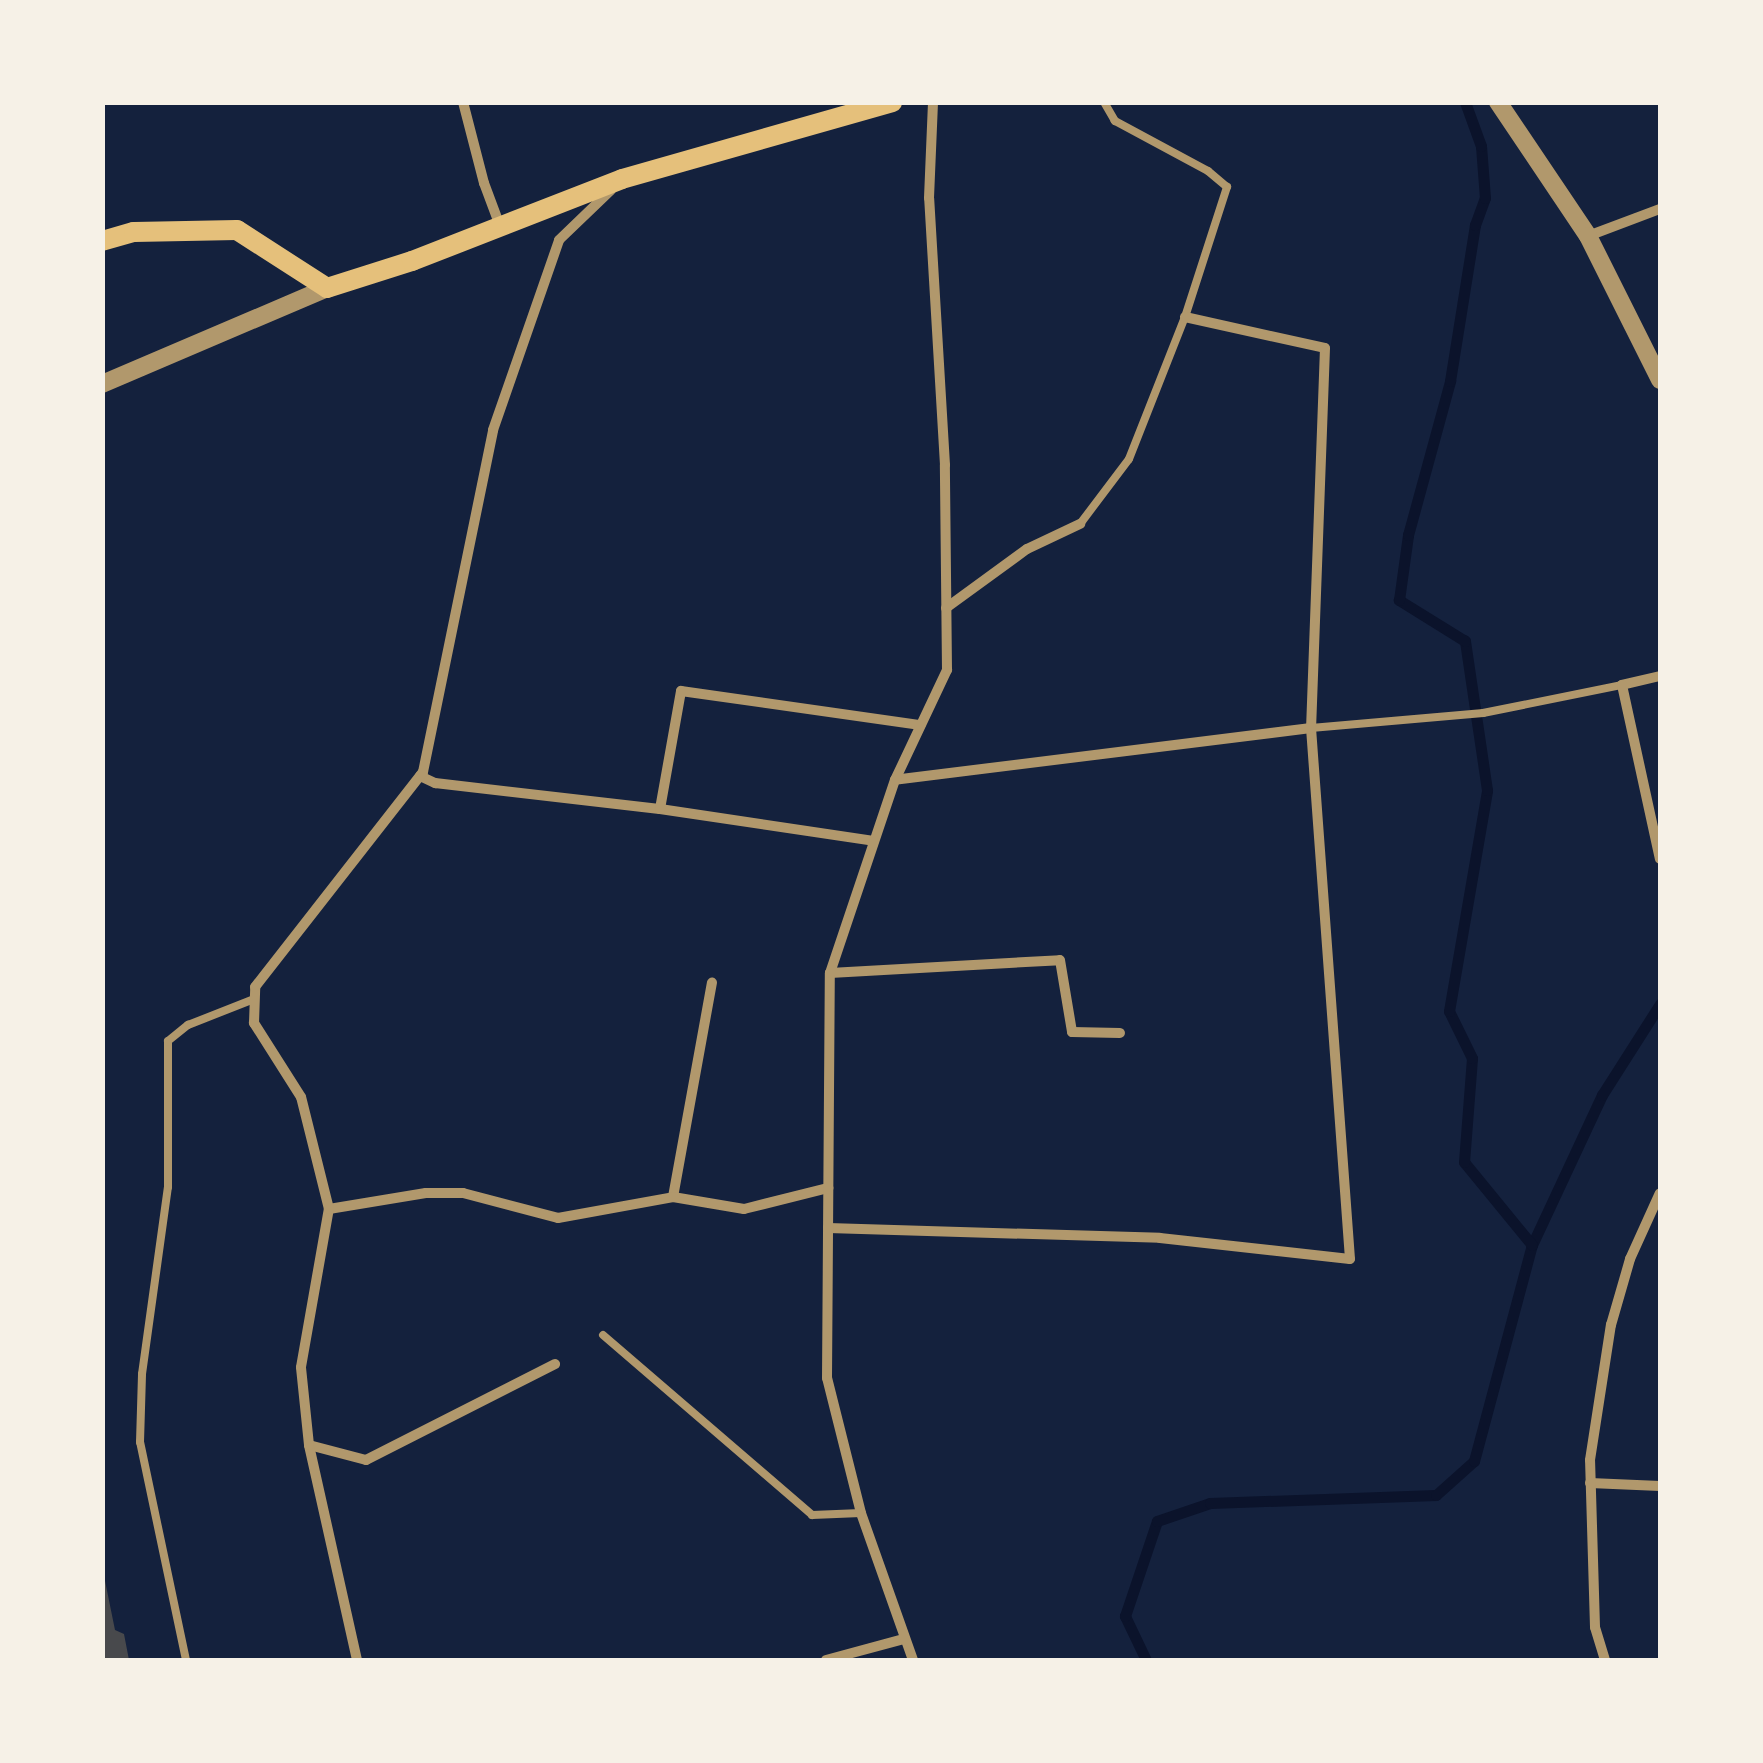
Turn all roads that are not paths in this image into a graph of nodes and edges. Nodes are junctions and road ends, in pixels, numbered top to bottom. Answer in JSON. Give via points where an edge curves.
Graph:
{"nodes":[{"id":1,"x":463,"y":102,"type":"edge"},
{"id":2,"x":892,"y":102,"type":"edge"},
{"id":3,"x":933,"y":102,"type":"edge"},
{"id":4,"x":1104,"y":102,"type":"edge"},
{"id":5,"x":1498,"y":102,"type":"edge"},
{"id":6,"x":622,"y":178,"type":"junction"},
{"id":7,"x":1660,"y":209,"type":"edge"},
{"id":8,"x":501,"y":226,"type":"junction"},
{"id":9,"x":1588,"y":236,"type":"junction"},
{"id":10,"x":102,"y":241,"type":"edge"},
{"id":11,"x":327,"y":288,"type":"junction"},
{"id":12,"x":1185,"y":317,"type":"junction"},
{"id":13,"x":1660,"y":380,"type":"edge"},
{"id":14,"x":102,"y":384,"type":"edge"},
{"id":15,"x":1080,"y":524,"type":"joint"},
{"id":16,"x":946,"y":608,"type":"junction"},
{"id":17,"x":1660,"y":676,"type":"edge"},
{"id":18,"x":1622,"y":685,"type":"junction"},
{"id":19,"x":921,"y":725,"type":"junction"},
{"id":20,"x":1311,"y":728,"type":"junction"},
{"id":21,"x":420,"y":776,"type":"junction"},
{"id":22,"x":896,"y":780,"type":"junction"},
{"id":23,"x":660,"y":809,"type":"junction"},
{"id":24,"x":874,"y":841,"type":"junction"},
{"id":25,"x":1660,"y":859,"type":"edge"},
{"id":26,"x":830,"y":973,"type":"junction"},
{"id":27,"x":712,"y":984,"type":"dead end"},
{"id":28,"x":254,"y":1000,"type":"junction"},
{"id":29,"x":1120,"y":1034,"type":"dead end"},
{"id":30,"x":828,"y":1188,"type":"junction"},
{"id":31,"x":1660,"y":1193,"type":"edge"},
{"id":32,"x":673,"y":1197,"type":"junction"},
{"id":33,"x":330,"y":1210,"type":"junction"},
{"id":34,"x":828,"y":1228,"type":"junction"},
{"id":35,"x":603,"y":1335,"type":"dead end"},
{"id":36,"x":554,"y":1364,"type":"dead end"},
{"id":37,"x":309,"y":1445,"type":"junction"},
{"id":38,"x":1590,"y":1483,"type":"junction"},
{"id":39,"x":1660,"y":1486,"type":"edge"},
{"id":40,"x":861,"y":1513,"type":"junction"},
{"id":41,"x":904,"y":1639,"type":"junction"},
{"id":42,"x":186,"y":1660,"type":"edge"},
{"id":43,"x":357,"y":1660,"type":"edge"},
{"id":44,"x":826,"y":1660,"type":"edge"},
{"id":45,"x":912,"y":1660,"type":"edge"},
{"id":46,"x":1605,"y":1660,"type":"edge"}],
"edges":[{"from":1,"to":8,"type":"street"},
{"from":2,"to":6,"type":"main road"},
{"from":3,"to":16,"type":"street","via":[[929,198]]},
{"from":4,"to":12,"type":"lane","via":[[1115,121],[1227,187]]},
{"from":5,"to":9,"type":"street"},
{"from":6,"to":8,"type":"main road"},
{"from":6,"to":21,"type":"street","via":[[559,240],[493,430]]},
{"from":7,"to":9,"type":"street"},
{"from":8,"to":11,"type":"main road"},
{"from":9,"to":13,"type":"street"},
{"from":10,"to":11,"type":"main road","via":[[134,232],[237,230]]},
{"from":11,"to":14,"type":"street"},
{"from":12,"to":15,"type":"lane","via":[[1128,459]]},
{"from":12,"to":20,"type":"street","via":[[1326,348]]},
{"from":15,"to":16,"type":"street","via":[[1027,550]]},
{"from":16,"to":19,"type":"street","via":[[946,670]]},
{"from":17,"to":18,"type":"street"},
{"from":18,"to":20,"type":"lane","via":[[1483,712]]},
{"from":18,"to":25,"type":"street"},
{"from":19,"to":22,"type":"street"},
{"from":19,"to":23,"type":"street","via":[[680,691]]},
{"from":20,"to":22,"type":"street"},
{"from":20,"to":34,"type":"street","via":[[1350,1259],[1160,1238]]},
{"from":21,"to":23,"type":"street"},
{"from":21,"to":28,"type":"street","via":[[282,948],[254,987]]},
{"from":22,"to":24,"type":"street"},
{"from":23,"to":24,"type":"street"},
{"from":24,"to":26,"type":"street"},
{"from":26,"to":29,"type":"street","via":[[1060,960],[1072,1032]]},
{"from":26,"to":30,"type":"street"},
{"from":27,"to":32,"type":"street"},
{"from":28,"to":33,"type":"street","via":[[254,1023],[301,1098]]},
{"from":28,"to":42,"type":"lane","via":[[188,1025],[168,1041],[168,1187],[142,1374],[140,1442]]},
{"from":30,"to":32,"type":"street","via":[[744,1210]]},
{"from":30,"to":34,"type":"street"},
{"from":31,"to":38,"type":"street","via":[[1630,1258],[1611,1326]]},
{"from":32,"to":33,"type":"street","via":[[558,1218],[463,1194]]},
{"from":33,"to":37,"type":"street","via":[[302,1367]]},
{"from":34,"to":40,"type":"street","via":[[827,1378]]},
{"from":35,"to":40,"type":"lane","via":[[812,1515]]},
{"from":36,"to":37,"type":"street","via":[[366,1460]]},
{"from":37,"to":43,"type":"street"},
{"from":38,"to":39,"type":"street"},
{"from":38,"to":46,"type":"street","via":[[1595,1627]]},
{"from":40,"to":41,"type":"street"},
{"from":41,"to":44,"type":"street"},
{"from":41,"to":45,"type":"street"}]}
